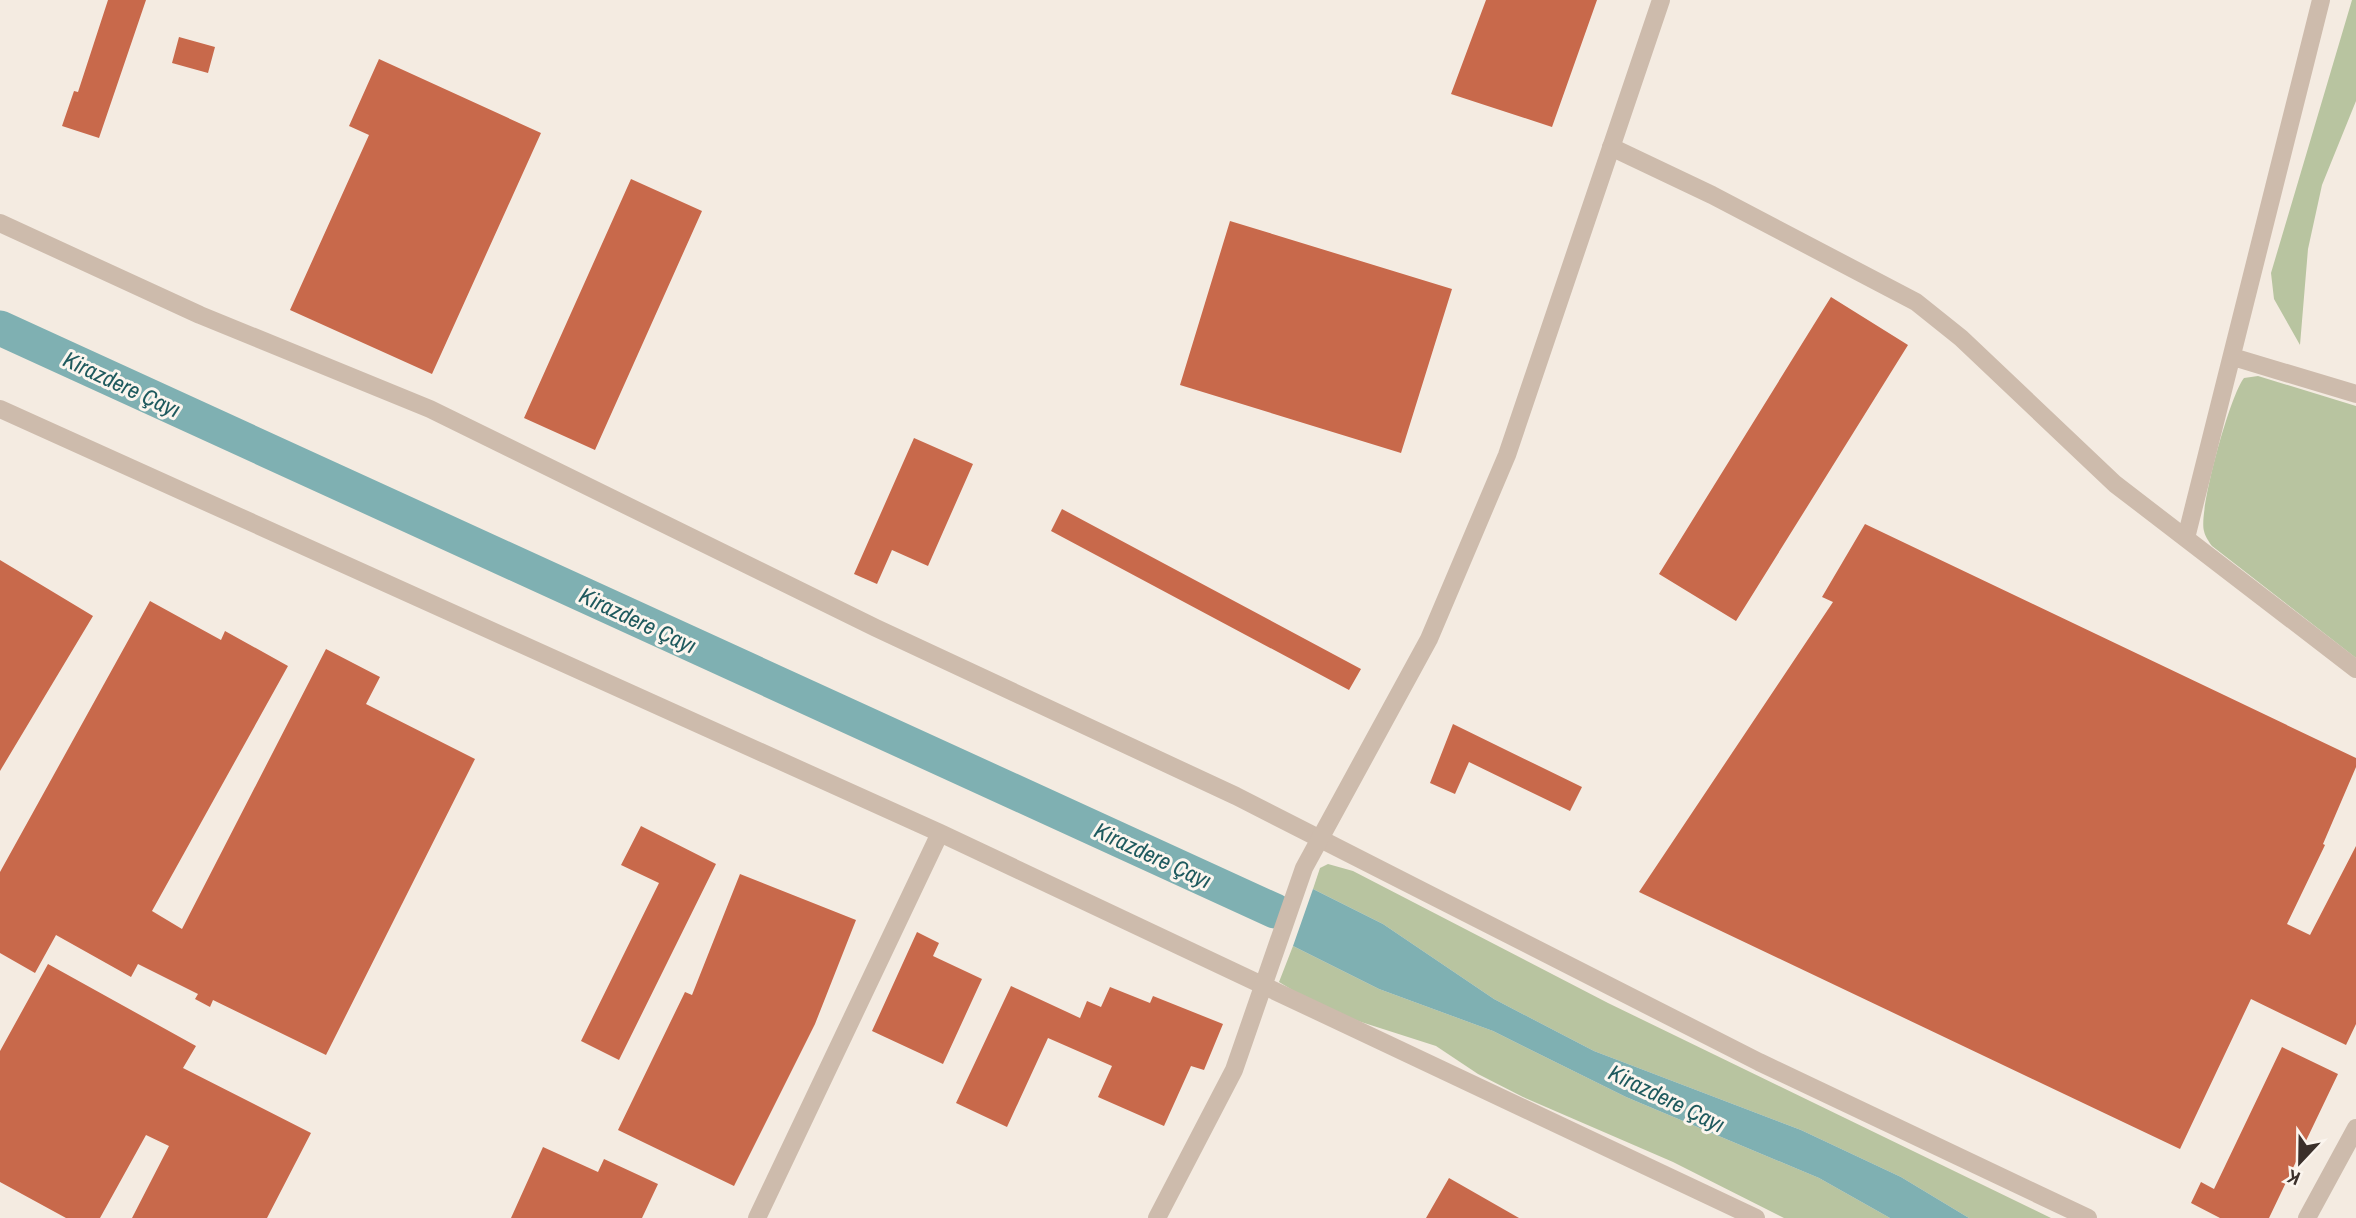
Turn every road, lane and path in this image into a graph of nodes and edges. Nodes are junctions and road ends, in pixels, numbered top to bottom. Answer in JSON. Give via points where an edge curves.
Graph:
{"nodes":[{"id":1,"x":1661,"y":0,"type":"edge"},
{"id":2,"x":2320,"y":0,"type":"edge"},
{"id":3,"x":1611,"y":147,"type":"junction"},
{"id":4,"x":0,"y":223,"type":"edge"},
{"id":5,"x":2233,"y":357,"type":"junction"},
{"id":6,"x":2356,"y":394,"type":"edge"},
{"id":7,"x":0,"y":409,"type":"edge"},
{"id":8,"x":2186,"y":538,"type":"junction"},
{"id":9,"x":2356,"y":669,"type":"edge"},
{"id":10,"x":940,"y":833,"type":"junction"},
{"id":11,"x":1319,"y":839,"type":"junction"},
{"id":12,"x":1264,"y":988,"type":"junction"},
{"id":13,"x":2356,"y":1128,"type":"edge"},
{"id":14,"x":757,"y":1218,"type":"edge"},
{"id":15,"x":1157,"y":1218,"type":"edge"},
{"id":16,"x":1756,"y":1218,"type":"edge"},
{"id":17,"x":2088,"y":1218,"type":"edge"},
{"id":18,"x":2307,"y":1218,"type":"edge"}],
"edges":[{"from":1,"to":3,"type":"street"},
{"from":2,"to":5,"type":"street"},
{"from":3,"to":8,"type":"street","via":[[1916,302],[1961,338],[2115,484]]},
{"from":3,"to":11,"type":"street","via":[[1482,517],[1429,639]]},
{"from":4,"to":11,"type":"street","via":[[200,315],[430,409]]},
{"from":5,"to":6,"type":"street"},
{"from":5,"to":8,"type":"street"},
{"from":7,"to":10,"type":"street"},
{"from":8,"to":9,"type":"street"},
{"from":10,"to":12,"type":"street"},
{"from":10,"to":14,"type":"street"},
{"from":11,"to":12,"type":"street","via":[[1304,868]]},
{"from":11,"to":17,"type":"street","via":[[1759,1062]]},
{"from":12,"to":15,"type":"street","via":[[1234,1070]]},
{"from":12,"to":16,"type":"street"},
{"from":13,"to":18,"type":"street"}]}
